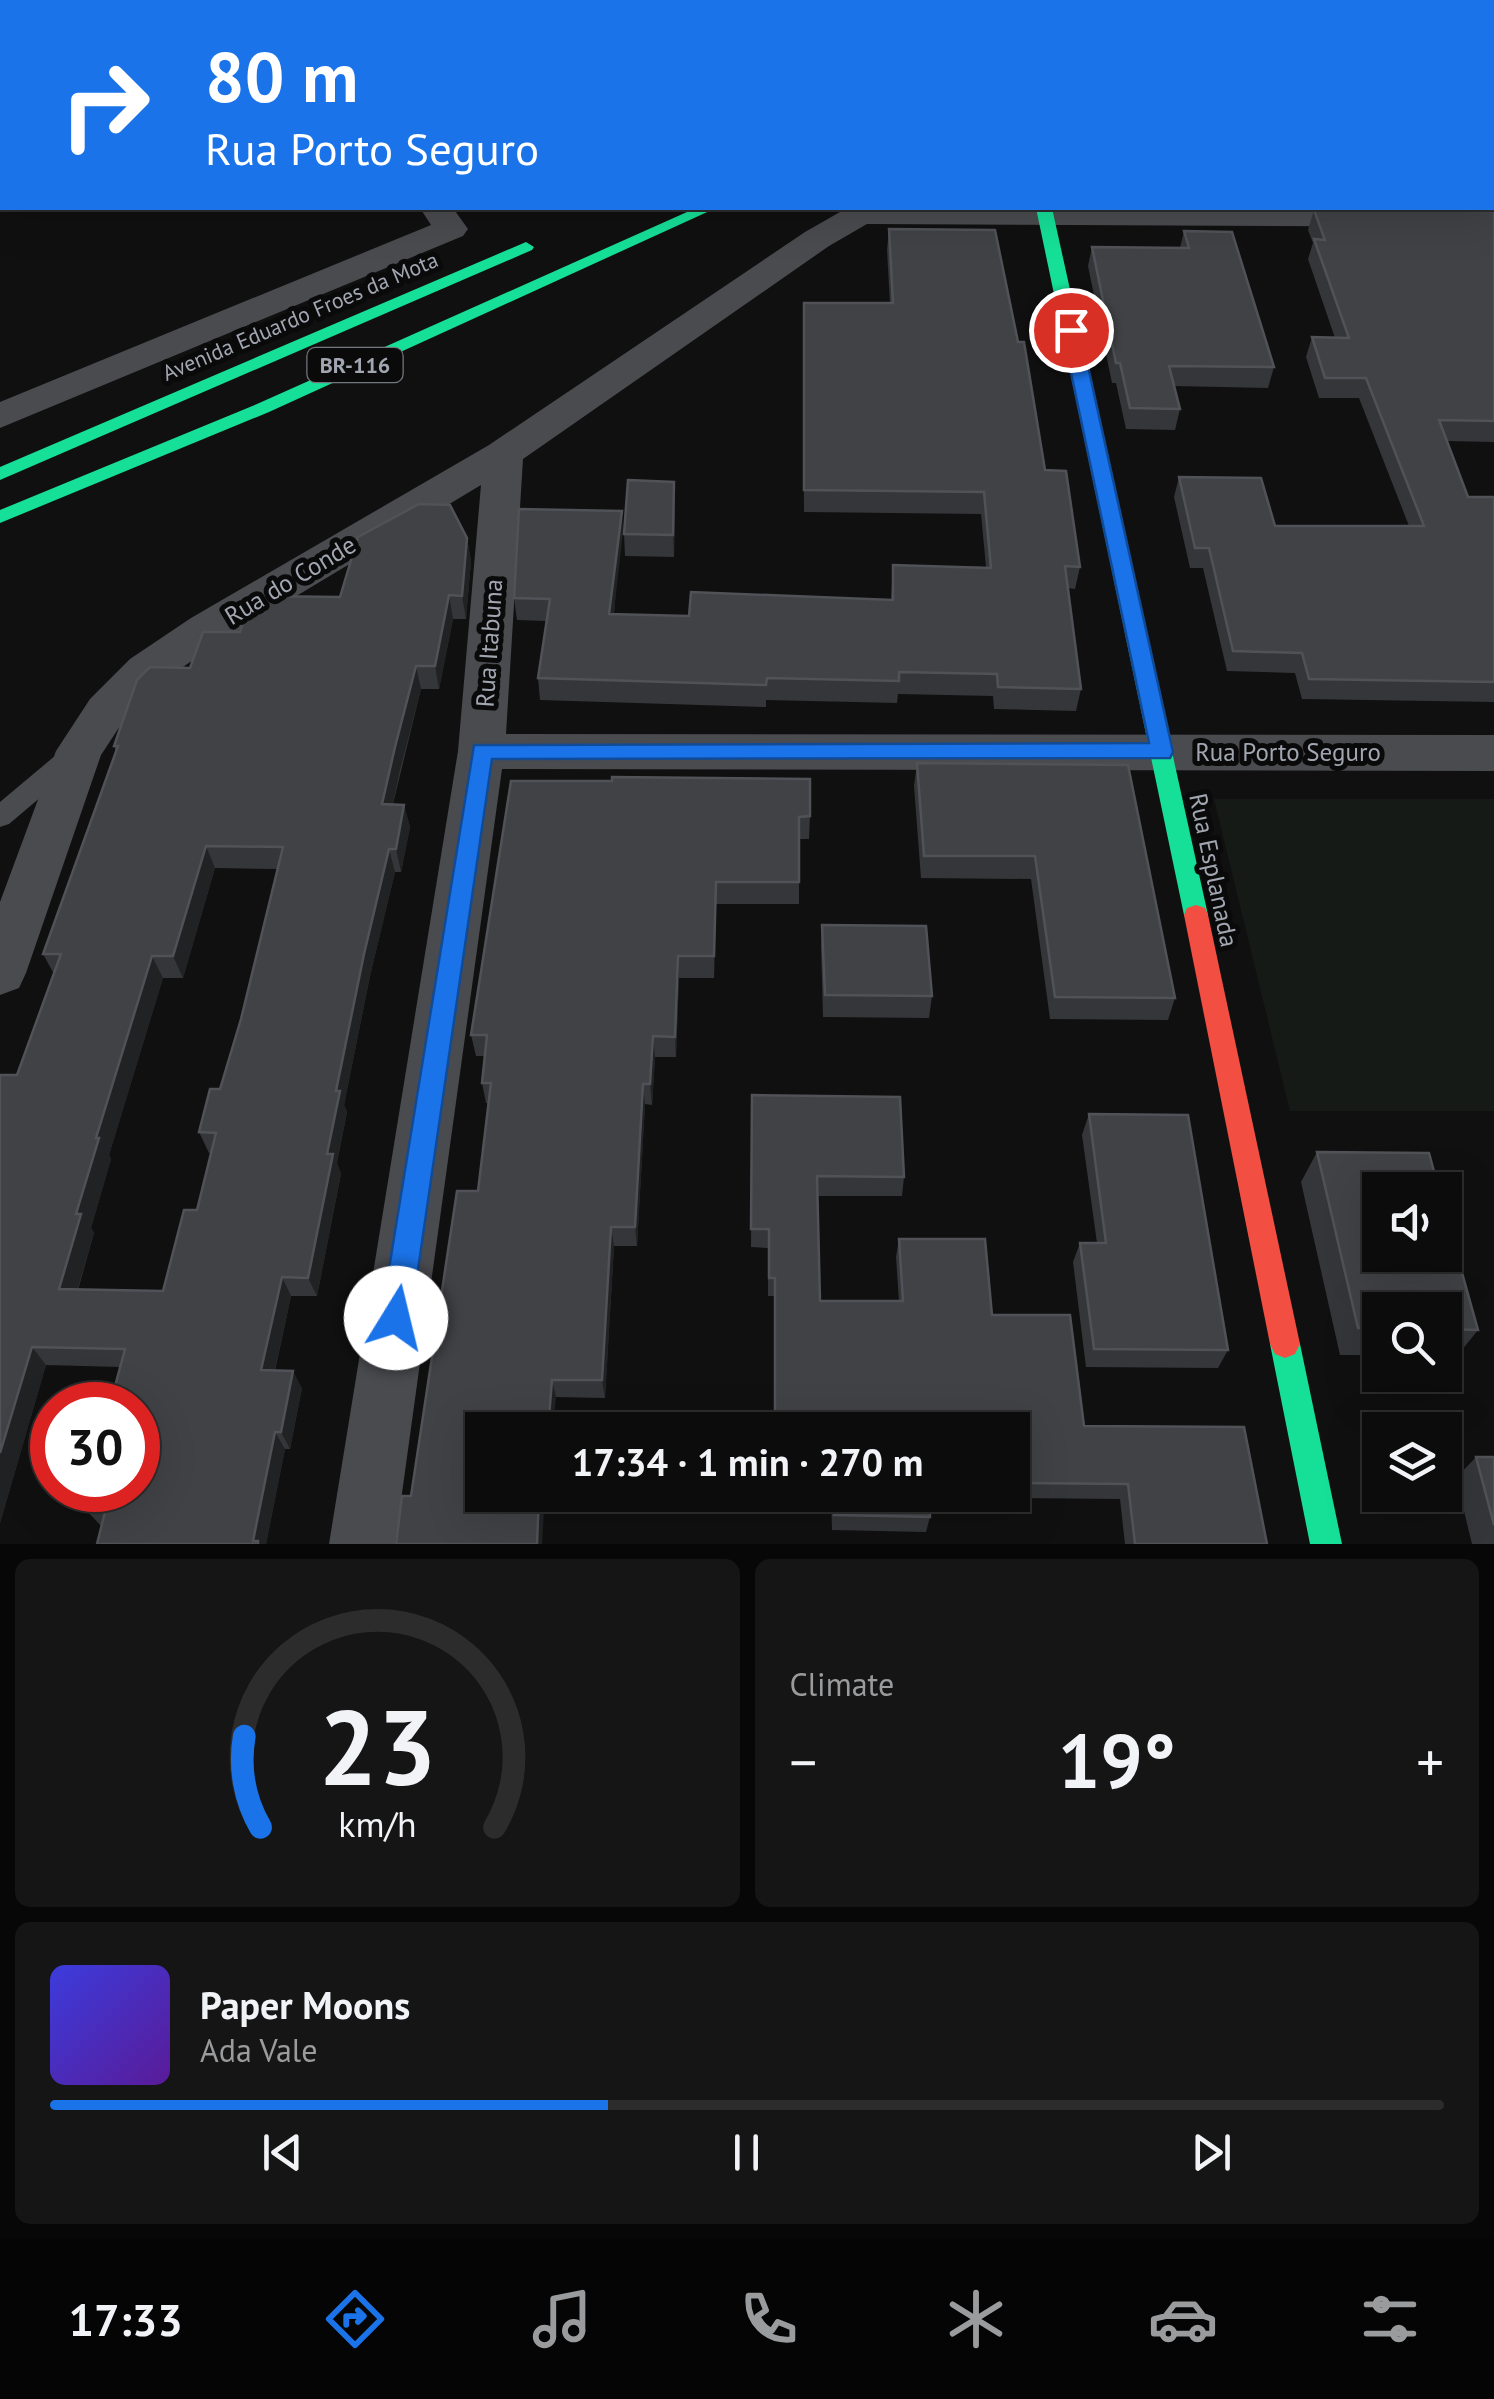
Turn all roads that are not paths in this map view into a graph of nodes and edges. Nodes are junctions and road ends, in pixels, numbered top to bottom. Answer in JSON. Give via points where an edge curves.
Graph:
{"nodes":[{"id":1,"x":437,"y":210,"type":"edge"},
{"id":2,"x":704,"y":210,"type":"edge"},
{"id":3,"x":866,"y":211,"type":"edge"},
{"id":4,"x":1045,"y":212,"type":"edge"},
{"id":5,"x":1494,"y":217,"type":"edge"},
{"id":6,"x":555,"y":235,"type":"dead end"},
{"id":7,"x":0,"y":416,"type":"edge"},
{"id":8,"x":503,"y":454,"type":"junction"},
{"id":9,"x":0,"y":474,"type":"edge"},
{"id":10,"x":0,"y":517,"type":"edge"},
{"id":11,"x":78,"y":751,"type":"junction"},
{"id":12,"x":482,"y":751,"type":"junction"},
{"id":13,"x":1162,"y":752,"type":"junction"},
{"id":14,"x":1494,"y":753,"type":"edge"},
{"id":15,"x":0,"y":817,"type":"edge"},
{"id":16,"x":0,"y":973,"type":"edge"},
{"id":17,"x":362,"y":1544,"type":"edge"},
{"id":18,"x":1326,"y":1544,"type":"edge"}],
"edges":[{"from":1,"to":7,"type":"street","via":[[450,229]]},
{"from":2,"to":10,"type":"main road","number":"BR-116"},
{"from":3,"to":4,"type":"street"},
{"from":3,"to":8,"type":"street","name":"Rua do Conde"},
{"from":4,"to":5,"type":"street"},
{"from":4,"to":13,"type":"main road","name":"Rua Esplanada"},
{"from":6,"to":9,"type":"main road","name":"Avenida Eduardo Froes da Mota"},
{"from":8,"to":11,"type":"street","name":"Rua do Conde","via":[[146,670]]},
{"from":8,"to":12,"type":"street","name":"Rua Itabuna"},
{"from":11,"to":15,"type":"lane"},
{"from":11,"to":16,"type":"street","name":"Rua do Conde"},
{"from":12,"to":13,"type":"street","name":"Rua Porto Seguro"},
{"from":12,"to":17,"type":"street","name":"Rua Itabuna"},
{"from":13,"to":14,"type":"street","name":"Rua Porto Seguro"},
{"from":13,"to":18,"type":"main road","name":"Rua Esplanada"}]}
